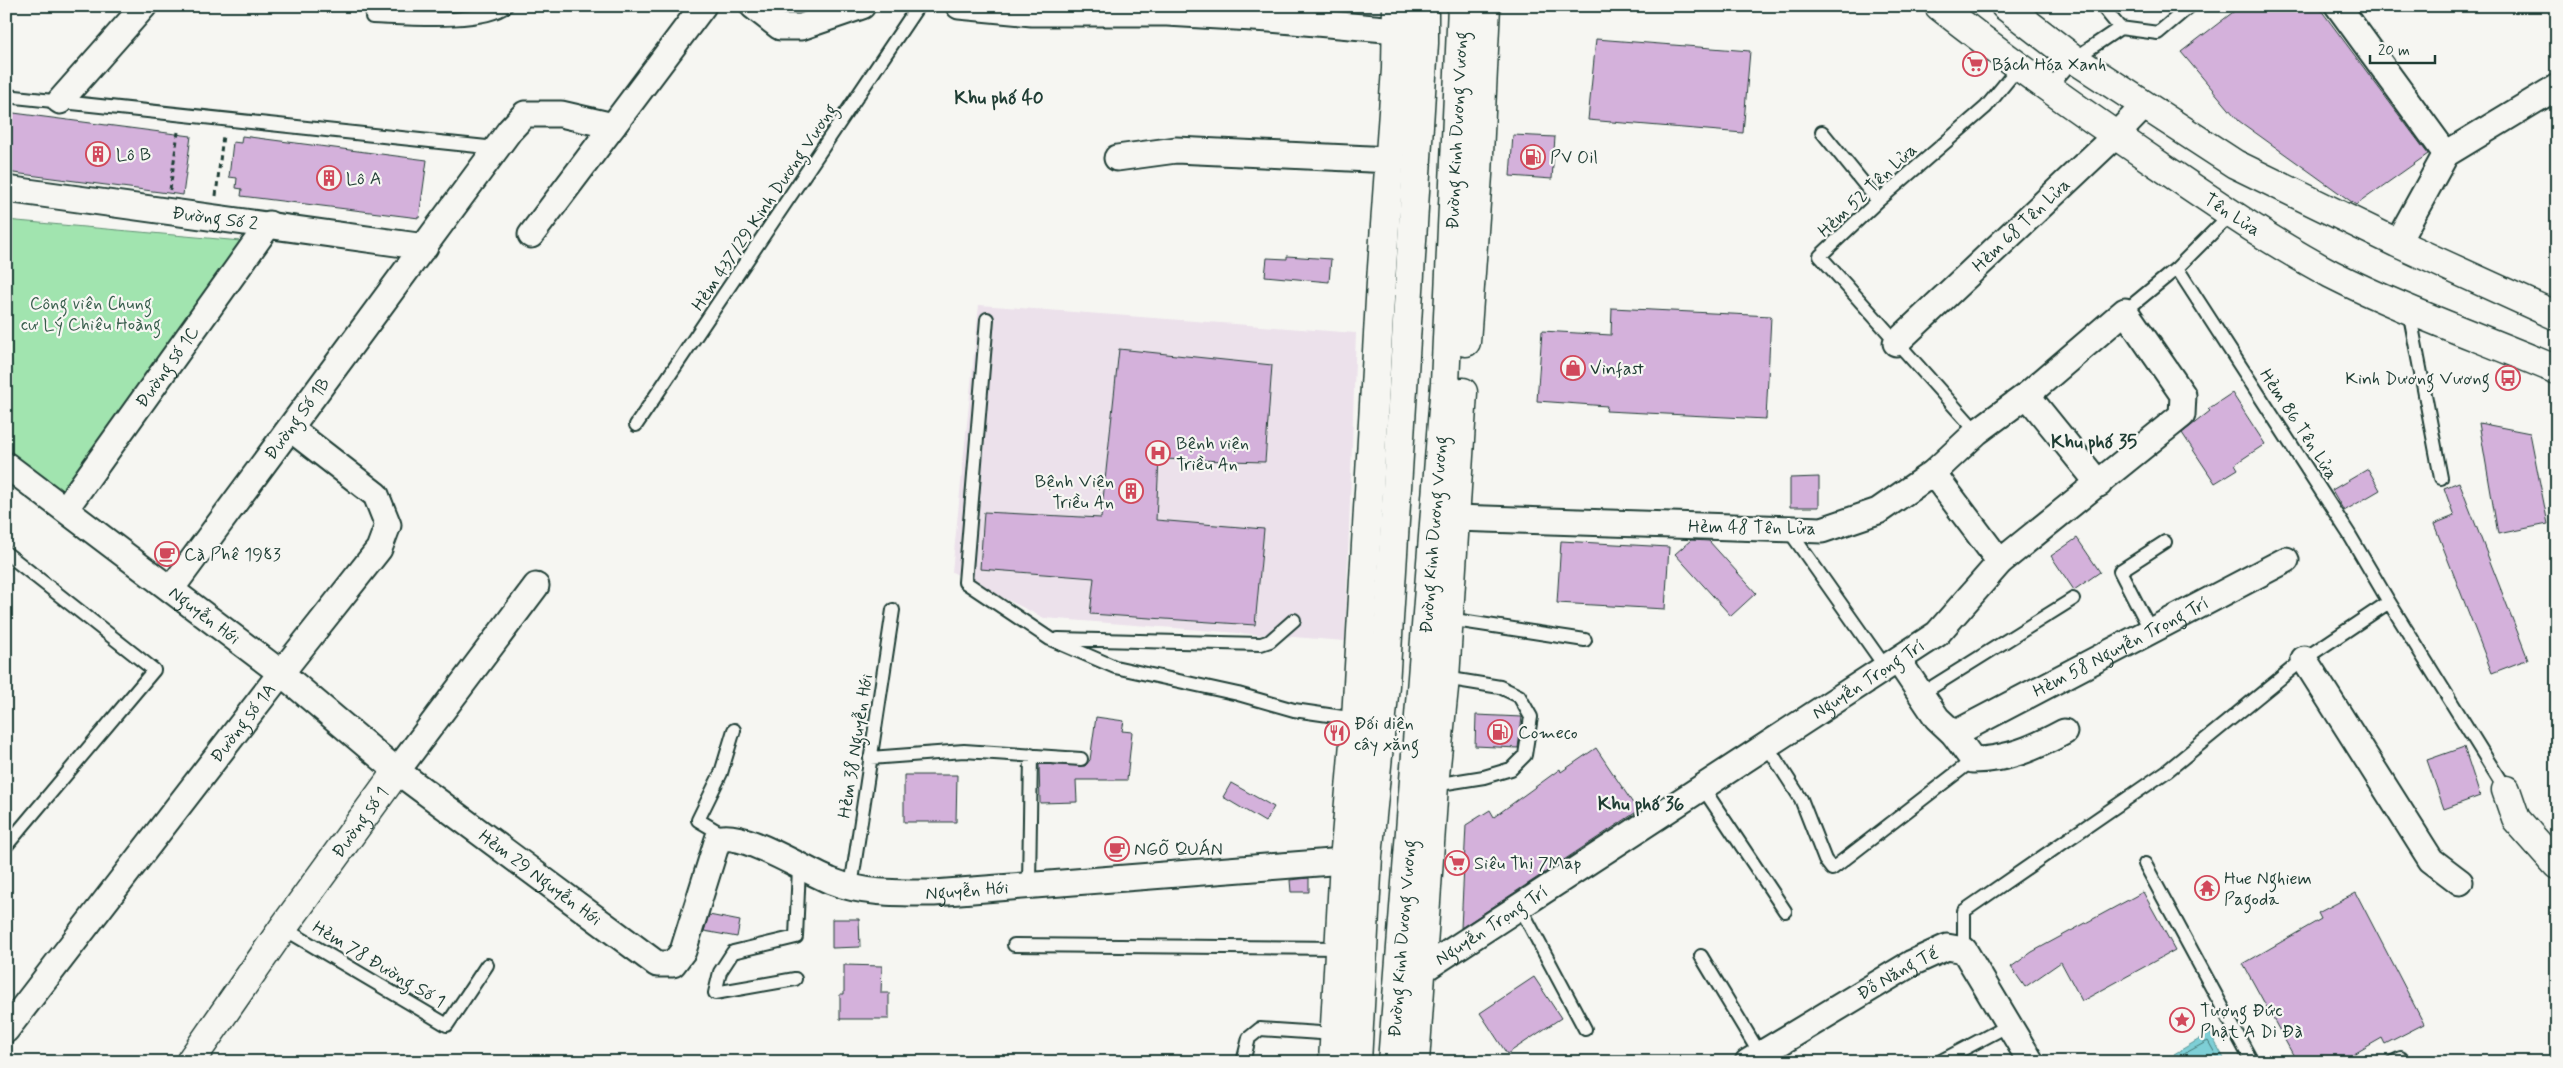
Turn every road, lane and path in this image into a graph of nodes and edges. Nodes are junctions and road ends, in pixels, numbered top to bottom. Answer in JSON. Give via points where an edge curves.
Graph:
{"nodes":[{"id":1,"x":144,"y":6,"type":"edge"},
{"id":2,"x":506,"y":6,"type":"edge"},
{"id":3,"x":703,"y":6,"type":"edge"},
{"id":4,"x":753,"y":6,"type":"edge"},
{"id":5,"x":862,"y":6,"type":"edge"},
{"id":6,"x":918,"y":6,"type":"edge"},
{"id":7,"x":959,"y":6,"type":"edge"},
{"id":8,"x":1424,"y":6,"type":"edge"},
{"id":9,"x":1462,"y":6,"type":"edge"},
{"id":10,"x":1486,"y":6,"type":"edge"},
{"id":11,"x":1939,"y":6,"type":"edge"},
{"id":12,"x":2005,"y":6,"type":"edge"},
{"id":13,"x":2102,"y":6,"type":"edge"},
{"id":14,"x":2190,"y":6,"type":"edge"},
{"id":15,"x":2338,"y":6,"type":"edge"},
{"id":16,"x":1034,"y":10,"type":"edge"},
{"id":17,"x":1223,"y":12,"type":"edge"},
{"id":18,"x":372,"y":18,"type":"dead end"},
{"id":19,"x":1397,"y":18,"type":"edge"},
{"id":20,"x":2120,"y":28,"type":"junction"},
{"id":21,"x":2074,"y":58,"type":"junction"},
{"id":22,"x":2018,"y":68,"type":"junction"},
{"id":23,"x":2557,"y":87,"type":"edge"},
{"id":24,"x":2048,"y":88,"type":"junction"},
{"id":25,"x":6,"y":96,"type":"edge"},
{"id":26,"x":60,"y":101,"type":"junction"},
{"id":27,"x":2145,"y":105,"type":"junction"},
{"id":28,"x":181,"y":114,"type":"junction"},
{"id":29,"x":225,"y":118,"type":"junction"},
{"id":30,"x":613,"y":126,"type":"junction"},
{"id":31,"x":1822,"y":132,"type":"dead end"},
{"id":32,"x":2116,"y":135,"type":"junction"},
{"id":33,"x":496,"y":148,"type":"junction"},
{"id":34,"x":2446,"y":154,"type":"junction"},
{"id":35,"x":1117,"y":158,"type":"dead end"},
{"id":36,"x":1391,"y":160,"type":"junction"},
{"id":37,"x":6,"y":189,"type":"edge"},
{"id":38,"x":1878,"y":201,"type":"junction"},
{"id":39,"x":168,"y":210,"type":"junction"},
{"id":40,"x":2232,"y":214,"type":"junction"},
{"id":41,"x":213,"y":217,"type":"junction"},
{"id":42,"x":269,"y":224,"type":"junction"},
{"id":43,"x":531,"y":235,"type":"dead end"},
{"id":44,"x":2397,"y":243,"type":"junction"},
{"id":45,"x":425,"y":247,"type":"junction"},
{"id":46,"x":2177,"y":268,"type":"junction"},
{"id":47,"x":2125,"y":311,"type":"junction"},
{"id":48,"x":2409,"y":311,"type":"junction"},
{"id":49,"x":2557,"y":316,"type":"edge"},
{"id":50,"x":987,"y":319,"type":"dead end"},
{"id":51,"x":1896,"y":343,"type":"junction"},
{"id":52,"x":2557,"y":370,"type":"edge"},
{"id":53,"x":1375,"y":377,"type":"junction"},
{"id":54,"x":1403,"y":380,"type":"junction"},
{"id":55,"x":1454,"y":384,"type":"junction"},
{"id":56,"x":2027,"y":395,"type":"junction"},
{"id":57,"x":636,"y":425,"type":"dead end"},
{"id":58,"x":291,"y":430,"type":"junction"},
{"id":59,"x":1977,"y":432,"type":"junction"},
{"id":60,"x":6,"y":464,"type":"edge"},
{"id":61,"x":1933,"y":473,"type":"junction"},
{"id":62,"x":2441,"y":478,"type":"dead end"},
{"id":63,"x":2099,"y":484,"type":"junction"},
{"id":64,"x":66,"y":508,"type":"junction"},
{"id":65,"x":1444,"y":517,"type":"junction"},
{"id":66,"x":1788,"y":529,"type":"junction"},
{"id":67,"x":2165,"y":542,"type":"dead end"},
{"id":68,"x":6,"y":554,"type":"edge"},
{"id":69,"x":2286,"y":560,"type":"dead end"},
{"id":70,"x":2000,"y":562,"type":"junction"},
{"id":71,"x":536,"y":586,"type":"dead end"},
{"id":72,"x":171,"y":589,"type":"junction"},
{"id":73,"x":2073,"y":599,"type":"dead end"},
{"id":74,"x":2389,"y":602,"type":"junction"},
{"id":75,"x":893,"y":610,"type":"dead end"},
{"id":76,"x":1448,"y":619,"type":"junction"},
{"id":77,"x":1294,"y":620,"type":"dead end"},
{"id":78,"x":2151,"y":631,"type":"junction"},
{"id":79,"x":1050,"y":639,"type":"junction"},
{"id":80,"x":1585,"y":640,"type":"dead end"},
{"id":81,"x":2304,"y":659,"type":"junction"},
{"id":82,"x":1892,"y":664,"type":"junction"},
{"id":83,"x":281,"y":673,"type":"junction"},
{"id":84,"x":1445,"y":678,"type":"junction"},
{"id":85,"x":1921,"y":694,"type":"junction"},
{"id":86,"x":1356,"y":719,"type":"junction"},
{"id":87,"x":734,"y":730,"type":"dead end"},
{"id":88,"x":2064,"y":732,"type":"dead end"},
{"id":89,"x":1954,"y":734,"type":"junction"},
{"id":90,"x":1767,"y":746,"type":"junction"},
{"id":91,"x":1031,"y":755,"type":"junction"},
{"id":92,"x":870,"y":758,"type":"junction"},
{"id":93,"x":1081,"y":758,"type":"dead end"},
{"id":94,"x":1973,"y":760,"type":"junction"},
{"id":95,"x":397,"y":771,"type":"junction"},
{"id":96,"x":1434,"y":785,"type":"junction"},
{"id":97,"x":1703,"y":788,"type":"junction"},
{"id":98,"x":2506,"y":790,"type":"joint"},
{"id":99,"x":725,"y":836,"type":"junction"},
{"id":100,"x":6,"y":846,"type":"edge"},
{"id":101,"x":1344,"y":861,"type":"junction"},
{"id":102,"x":2145,"y":864,"type":"dead end"},
{"id":103,"x":2557,"y":865,"type":"edge"},
{"id":104,"x":799,"y":866,"type":"junction"},
{"id":105,"x":2460,"y":882,"type":"dead end"},
{"id":106,"x":1029,"y":884,"type":"junction"},
{"id":107,"x":851,"y":888,"type":"junction"},
{"id":108,"x":1520,"y":907,"type":"junction"},
{"id":109,"x":1785,"y":911,"type":"dead end"},
{"id":110,"x":283,"y":928,"type":"junction"},
{"id":111,"x":1014,"y":945,"type":"dead end"},
{"id":112,"x":1340,"y":948,"type":"junction"},
{"id":113,"x":1964,"y":950,"type":"junction"},
{"id":114,"x":1701,"y":956,"type":"dead end"},
{"id":115,"x":487,"y":965,"type":"dead end"},
{"id":116,"x":1421,"y":971,"type":"junction"},
{"id":117,"x":796,"y":979,"type":"dead end"},
{"id":118,"x":1397,"y":986,"type":"junction"},
{"id":119,"x":2008,"y":1025,"type":"junction"},
{"id":120,"x":1585,"y":1029,"type":"dead end"},
{"id":121,"x":6,"y":1030,"type":"edge"},
{"id":122,"x":1347,"y":1034,"type":"junction"},
{"id":123,"x":1754,"y":1058,"type":"edge"},
{"id":124,"x":190,"y":1062,"type":"edge"},
{"id":125,"x":1243,"y":1062,"type":"edge"},
{"id":126,"x":1333,"y":1062,"type":"edge"},
{"id":127,"x":1357,"y":1062,"type":"edge"},
{"id":128,"x":1392,"y":1062,"type":"edge"},
{"id":129,"x":1416,"y":1062,"type":"edge"},
{"id":130,"x":1939,"y":1062,"type":"edge"},
{"id":131,"x":2031,"y":1062,"type":"edge"},
{"id":132,"x":2252,"y":1062,"type":"edge"}],
"edges":[{"from":1,"to":26,"type":"street"},
{"from":2,"to":18,"type":"lane","via":[[499,11],[468,18]]},
{"from":3,"to":30,"type":"street"},
{"from":4,"to":5,"type":"street","via":[[780,27],[802,27]]},
{"from":6,"to":57,"type":"lane","name":"Hẻm 437/29 Kinh Dương Vương"},
{"from":7,"to":16,"type":"street"},
{"from":8,"to":54,"type":"main road","name":"Đường Kinh Dương Vương"},
{"from":9,"to":55,"type":"main road","name":"Đường Kinh Dương Vương"},
{"from":10,"to":55,"type":"main road","name":"Đường Kinh Dương Vương","via":[[1478,175]]},
{"from":11,"to":22,"type":"main road","name":"Tên Lửa"},
{"from":12,"to":21,"type":"main road"},
{"from":13,"to":20,"type":"lane"},
{"from":14,"to":20,"type":"lane","via":[[2158,33]]},
{"from":15,"to":34,"type":"street"},
{"from":16,"to":17,"type":"street"},
{"from":17,"to":19,"type":"street"},
{"from":19,"to":36,"type":"main road","name":"Đường Kinh Dương Vương"},
{"from":20,"to":21,"type":"lane"},
{"from":21,"to":24,"type":"lane"},
{"from":21,"to":27,"type":"main road"},
{"from":22,"to":24,"type":"main road","name":"Tên Lửa"},
{"from":22,"to":38,"type":"lane","name":"Hẻm 52 Tên Lửa","via":[[1986,107]]},
{"from":23,"to":34,"type":"street"},
{"from":24,"to":32,"type":"main road","name":"Tên Lửa"},
{"from":25,"to":26,"type":"lane"},
{"from":26,"to":28,"type":"lane"},
{"from":27,"to":32,"type":"street","name":"Hẻm 68 Tên Lửa"},
{"from":27,"to":44,"type":"main road","via":[[2235,164]]},
{"from":28,"to":29,"type":"lane"},
{"from":28,"to":39,"type":"path"},
{"from":29,"to":33,"type":"lane"},
{"from":29,"to":41,"type":"path"},
{"from":30,"to":33,"type":"street","name":"Đường Số 1B","via":[[560,114],[525,114]]},
{"from":30,"to":43,"type":"street"},
{"from":31,"to":38,"type":"lane"},
{"from":32,"to":40,"type":"main road","name":"Tên Lửa"},
{"from":32,"to":51,"type":"street","name":"Hẻm 68 Tên Lửa"},
{"from":33,"to":45,"type":"street","name":"Đường Số 1B"},
{"from":34,"to":44,"type":"street"},
{"from":35,"to":36,"type":"street","via":[[1176,150]]},
{"from":36,"to":53,"type":"main road","name":"Đường Kinh Dương Vương"},
{"from":37,"to":39,"type":"street","name":"Đường Số 2"},
{"from":38,"to":51,"type":"lane","name":"Hẻm 52 Tên Lửa","via":[[1820,256]]},
{"from":39,"to":41,"type":"street","name":"Đường Số 2"},
{"from":40,"to":46,"type":"lane"},
{"from":40,"to":48,"type":"main road","name":"Tên Lửa","via":[[2330,273]]},
{"from":41,"to":42,"type":"street","name":"Đường Số 2"},
{"from":42,"to":45,"type":"street","name":"Đường Số 2"},
{"from":42,"to":64,"type":"street","name":"Đường số 1C"},
{"from":44,"to":49,"type":"main road"},
{"from":45,"to":58,"type":"street","name":"Đường Số 1B"},
{"from":46,"to":47,"type":"lane"},
{"from":46,"to":74,"type":"lane","name":"Hẻm 86 Tên Lửa","via":[[2349,534]]},
{"from":47,"to":56,"type":"street","name":"Hẻm 48 Tên Lửa"},
{"from":47,"to":63,"type":"street","name":"Nguyễn Trọng Trí","via":[[2183,395],[2182,416]]},
{"from":48,"to":52,"type":"main road","name":"Tên Lửa"},
{"from":48,"to":62,"type":"lane"},
{"from":50,"to":79,"type":"lane","via":[[965,582]]},
{"from":51,"to":59,"type":"lane","name":"Hẻm 52 Tên Lửa"},
{"from":53,"to":54,"type":"main road"},
{"from":53,"to":86,"type":"main road","name":"Đường Kinh Dương Vương"},
{"from":54,"to":55,"type":"main road"},
{"from":54,"to":122,"type":"main road","name":"Đường Kinh Dương Vương","via":[[1384,685]]},
{"from":55,"to":65,"type":"main road","name":"Đường Kinh Dương Vương"},
{"from":56,"to":59,"type":"street","name":"Hẻm 48 Tên Lửa"},
{"from":56,"to":63,"type":"street"},
{"from":58,"to":72,"type":"street","name":"Đường Số 1B"},
{"from":58,"to":83,"type":"street","name":"Đường số 1A","via":[[376,494],[388,525],[380,549]]},
{"from":59,"to":61,"type":"street","name":"Hẻm 48 Tên Lửa"},
{"from":60,"to":64,"type":"street","name":"Nguyễn Hới"},
{"from":61,"to":66,"type":"street","name":"Hẻm 48 Tên Lửa","via":[[1878,511],[1822,530]]},
{"from":61,"to":70,"type":"street"},
{"from":63,"to":70,"type":"street","name":"Nguyễn Trọng Trí"},
{"from":64,"to":72,"type":"street","name":"Nguyễn Hới"},
{"from":65,"to":66,"type":"street","name":"Hẻm 48 Tên Lửa"},
{"from":65,"to":76,"type":"main road","name":"Đường Kinh Dương Vương"},
{"from":65,"to":118,"type":"main road","name":"Đường Kinh Dương Vương"},
{"from":66,"to":82,"type":"lane"},
{"from":67,"to":78,"type":"lane","via":[[2120,571]]},
{"from":68,"to":100,"type":"lane","via":[[154,670]]},
{"from":69,"to":78,"type":"street","name":"Hẻm 58 Nguyễn Trọng Trí"},
{"from":70,"to":82,"type":"street","name":"Nguyễn Trọng Trí","via":[[1937,634]]},
{"from":71,"to":95,"type":"street","name":"Đường số 1"},
{"from":72,"to":83,"type":"street","name":"Nguyễn Hới"},
{"from":73,"to":85,"type":"lane"},
{"from":74,"to":81,"type":"lane"},
{"from":74,"to":98,"type":"lane","name":"Hẻm 86 Tên Lửa"},
{"from":75,"to":92,"type":"lane","name":"Hẻm 38 Nguyễn Hới"},
{"from":76,"to":80,"type":"lane"},
{"from":76,"to":84,"type":"main road","name":"Đường Kinh Dương Vương"},
{"from":77,"to":79,"type":"lane","via":[[1270,641],[1261,644]]},
{"from":78,"to":89,"type":"street","name":"Hẻm 58 Nguyễn Trọng Trí"},
{"from":79,"to":86,"type":"lane","via":[[1115,667],[1294,710]]},
{"from":81,"to":105,"type":"street","via":[[2431,860]]},
{"from":81,"to":113,"type":"lane","via":[[2167,771],[1964,911]]},
{"from":82,"to":85,"type":"street"},
{"from":82,"to":90,"type":"street","name":"Nguyễn Trọng Trí"},
{"from":83,"to":95,"type":"street","name":"Nguyễn Hới"},
{"from":83,"to":121,"type":"street","name":"Đường số 1A"},
{"from":84,"to":96,"type":"main road","name":"Đường Kinh Dương Vương"},
{"from":84,"to":96,"type":"lane","via":[[1500,688],[1520,696],[1531,717],[1525,754],[1511,769]]},
{"from":85,"to":89,"type":"street","via":[[1937,718]]},
{"from":86,"to":101,"type":"main road","name":"Đường Kinh Dương Vương"},
{"from":87,"to":99,"type":"lane","via":[[721,773],[698,820]]},
{"from":88,"to":94,"type":"street","via":[[2030,750],[1993,760]]},
{"from":89,"to":94,"type":"street"},
{"from":90,"to":94,"type":"lane","via":[[1800,799],[1825,860],[1832,869]]},
{"from":90,"to":97,"type":"street","name":"Nguyễn Trọng Trí"},
{"from":91,"to":92,"type":"lane","via":[[964,751]]},
{"from":91,"to":93,"type":"lane"},
{"from":91,"to":106,"type":"lane"},
{"from":92,"to":107,"type":"lane","name":"Hẻm 38 Nguyễn Hới"},
{"from":95,"to":99,"type":"street","name":"Hẻm 29 Nguyễn Hới","via":[[657,964],[673,964],[683,951],[718,839]]},
{"from":95,"to":110,"type":"main road","name":"Đường số 1"},
{"from":96,"to":116,"type":"main road","name":"Đường Kinh Dương Vương"},
{"from":97,"to":108,"type":"street","name":"Nguyễn Trọng Trí"},
{"from":97,"to":109,"type":"lane"},
{"from":98,"to":103,"type":"main road","via":[[2516,819]]},
{"from":99,"to":104,"type":"street","name":"Nguyễn Hới","via":[[733,836]]},
{"from":101,"to":106,"type":"street","name":"Nguyễn Hới"},
{"from":101,"to":112,"type":"main road","name":"Đường Kinh Dương Vương"},
{"from":102,"to":132,"type":"lane"},
{"from":104,"to":107,"type":"street","name":"Nguyễn Hới"},
{"from":104,"to":117,"type":"lane","via":[[796,937],[733,952],[720,972],[715,993]]},
{"from":106,"to":107,"type":"street","name":"Nguyễn Hới","via":[[934,893]]},
{"from":108,"to":116,"type":"street","name":"Nguyễn Trọng Trí"},
{"from":108,"to":120,"type":"lane"},
{"from":110,"to":115,"type":"lane","name":"Hẻm 78 Đường Số 1","via":[[447,1025]]},
{"from":110,"to":124,"type":"main road","name":"Đường số 1"},
{"from":111,"to":112,"type":"lane"},
{"from":112,"to":122,"type":"main road","name":"Đường Kinh Dương Vương"},
{"from":113,"to":119,"type":"street","name":"Đỗ Năng Tế"},
{"from":113,"to":123,"type":"street","name":"Đỗ Năng Tế","via":[[1947,947],[1912,963]]},
{"from":114,"to":123,"type":"lane"},
{"from":116,"to":118,"type":"main road"},
{"from":116,"to":129,"type":"main road","name":"Đường Kinh Dương Vương"},
{"from":118,"to":128,"type":"main road","name":"Đường Kinh Dương Vương"},
{"from":119,"to":130,"type":"lane"},
{"from":119,"to":131,"type":"street","name":"Đỗ Năng Tế"},
{"from":122,"to":125,"type":"lane","via":[[1260,1029],[1249,1038]]},
{"from":122,"to":126,"type":"main road","name":"Đường Kinh Dương Vương"},
{"from":122,"to":127,"type":"main road","name":"Đường Kinh Dương Vương"}]}
